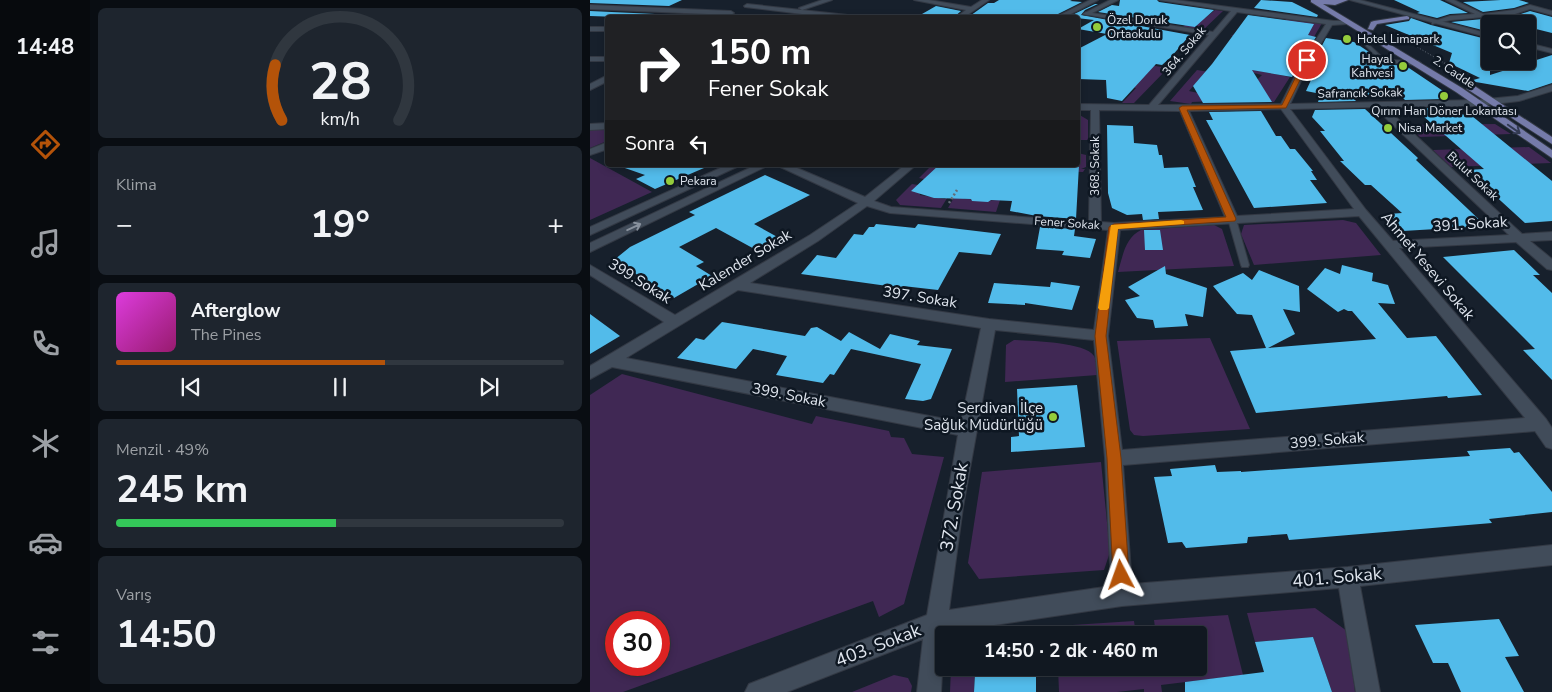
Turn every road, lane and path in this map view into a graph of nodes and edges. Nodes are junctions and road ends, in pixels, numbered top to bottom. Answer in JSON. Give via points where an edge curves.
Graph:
{"nodes":[{"id":1,"x":761,"y":0,"type":"edge"},
{"id":2,"x":829,"y":0,"type":"edge"},
{"id":3,"x":917,"y":0,"type":"edge"},
{"id":4,"x":986,"y":0,"type":"edge"},
{"id":5,"x":1095,"y":0,"type":"edge"},
{"id":6,"x":1115,"y":0,"type":"edge"},
{"id":7,"x":1162,"y":0,"type":"edge"},
{"id":8,"x":1353,"y":0,"type":"edge"},
{"id":9,"x":1449,"y":0,"type":"edge"},
{"id":10,"x":1311,"y":1,"type":"edge"},
{"id":11,"x":1340,"y":2,"type":"edge"},
{"id":12,"x":679,"y":3,"type":"dead end"},
{"id":13,"x":747,"y":6,"type":"junction"},
{"id":14,"x":590,"y":7,"type":"edge"},
{"id":15,"x":973,"y":9,"type":"junction"},
{"id":16,"x":665,"y":10,"type":"junction"},
{"id":17,"x":1235,"y":10,"type":"junction"},
{"id":18,"x":794,"y":11,"type":"junction"},
{"id":19,"x":731,"y":13,"type":"junction"},
{"id":20,"x":1552,"y":13,"type":"edge"},
{"id":21,"x":1086,"y":14,"type":"junction"},
{"id":22,"x":656,"y":15,"type":"edge"},
{"id":23,"x":727,"y":15,"type":"edge"},
{"id":24,"x":830,"y":15,"type":"edge"},
{"id":25,"x":963,"y":15,"type":"edge"},
{"id":26,"x":1063,"y":15,"type":"edge"},
{"id":27,"x":1481,"y":15,"type":"edge"},
{"id":28,"x":1484,"y":15,"type":"joint"},
{"id":29,"x":1080,"y":17,"type":"edge"},
{"id":30,"x":1407,"y":18,"type":"junction"},
{"id":31,"x":1330,"y":22,"type":"junction"},
{"id":32,"x":1347,"y":22,"type":"junction"},
{"id":33,"x":1434,"y":23,"type":"junction"},
{"id":34,"x":590,"y":29,"type":"edge"},
{"id":35,"x":605,"y":29,"type":"edge"},
{"id":36,"x":1371,"y":29,"type":"junction"},
{"id":37,"x":1214,"y":34,"type":"junction"},
{"id":38,"x":1481,"y":34,"type":"edge"},
{"id":39,"x":1374,"y":38,"type":"junction"},
{"id":40,"x":1536,"y":47,"type":"edge"},
{"id":41,"x":1552,"y":51,"type":"edge"},
{"id":42,"x":590,"y":59,"type":"edge"},
{"id":43,"x":605,"y":59,"type":"edge"},
{"id":44,"x":1418,"y":63,"type":"junction"},
{"id":45,"x":1442,"y":70,"type":"dead end"},
{"id":46,"x":605,"y":79,"type":"edge"},
{"id":47,"x":1457,"y":79,"type":"dead end"},
{"id":48,"x":605,"y":85,"type":"edge"},
{"id":49,"x":590,"y":87,"type":"edge"},
{"id":50,"x":1552,"y":88,"type":"edge"},
{"id":51,"x":1495,"y":102,"type":"junction"},
{"id":52,"x":1477,"y":103,"type":"junction"},
{"id":53,"x":1377,"y":105,"type":"junction"},
{"id":54,"x":1080,"y":106,"type":"edge"},
{"id":55,"x":1284,"y":106,"type":"junction"},
{"id":56,"x":1095,"y":107,"type":"junction"},
{"id":57,"x":1151,"y":108,"type":"junction"},
{"id":58,"x":1182,"y":108,"type":"junction"},
{"id":59,"x":605,"y":126,"type":"edge"},
{"id":60,"x":590,"y":127,"type":"edge"},
{"id":61,"x":1552,"y":141,"type":"edge"},
{"id":62,"x":605,"y":146,"type":"edge"},
{"id":63,"x":590,"y":152,"type":"edge"},
{"id":64,"x":1552,"y":155,"type":"edge"},
{"id":65,"x":732,"y":167,"type":"edge"},
{"id":66,"x":760,"y":167,"type":"edge"},
{"id":67,"x":786,"y":167,"type":"edge"},
{"id":68,"x":909,"y":167,"type":"edge"},
{"id":69,"x":866,"y":202,"type":"junction"},
{"id":70,"x":1362,"y":212,"type":"junction"},
{"id":71,"x":1232,"y":219,"type":"junction"},
{"id":72,"x":1095,"y":225,"type":"junction"},
{"id":73,"x":1114,"y":227,"type":"junction"},
{"id":74,"x":590,"y":231,"type":"edge"},
{"id":75,"x":1552,"y":236,"type":"edge"},
{"id":76,"x":1518,"y":237,"type":"junction"},
{"id":77,"x":1390,"y":246,"type":"junction"},
{"id":78,"x":590,"y":248,"type":"edge"},
{"id":79,"x":1244,"y":265,"type":"dead end"},
{"id":80,"x":1552,"y":266,"type":"edge"},
{"id":81,"x":590,"y":269,"type":"edge"},
{"id":82,"x":736,"y":285,"type":"junction"},
{"id":83,"x":673,"y":322,"type":"junction"},
{"id":84,"x":990,"y":324,"type":"junction"},
{"id":85,"x":1101,"y":336,"type":"junction"},
{"id":86,"x":610,"y":361,"type":"junction"},
{"id":87,"x":590,"y":373,"type":"edge"},
{"id":88,"x":1540,"y":424,"type":"junction"},
{"id":89,"x":968,"y":430,"type":"junction"},
{"id":90,"x":1552,"y":442,"type":"edge"},
{"id":91,"x":1114,"y":458,"type":"junction"},
{"id":92,"x":1552,"y":555,"type":"edge"},
{"id":93,"x":1348,"y":577,"type":"junction"},
{"id":94,"x":1122,"y":595,"type":"junction"},
{"id":95,"x":935,"y":623,"type":"junction"},
{"id":96,"x":757,"y":692,"type":"edge"},
{"id":97,"x":929,"y":692,"type":"edge"},
{"id":98,"x":1368,"y":692,"type":"edge"}],
"edges":[{"from":1,"to":13,"type":"street"},
{"from":2,"to":18,"type":"street"},
{"from":3,"to":15,"type":"street"},
{"from":4,"to":15,"type":"street"},
{"from":5,"to":26,"type":"street"},
{"from":6,"to":21,"type":"street"},
{"from":7,"to":17,"type":"street"},
{"from":8,"to":33,"type":"street"},
{"from":9,"to":28,"type":"street"},
{"from":10,"to":11,"type":"main road"},
{"from":10,"to":32,"type":"main road","name":"2. Cadde"},
{"from":11,"to":30,"type":"street"},
{"from":11,"to":36,"type":"main road","name":"2. Cadde","via":[[1334,7]]},
{"from":12,"to":16,"type":"street"},
{"from":13,"to":18,"type":"street"},
{"from":13,"to":19,"type":"street"},
{"from":14,"to":16,"type":"street"},
{"from":15,"to":25,"type":"street"},
{"from":16,"to":19,"type":"street"},
{"from":16,"to":22,"type":"street"},
{"from":17,"to":31,"type":"street"},
{"from":17,"to":37,"type":"street","name":"364. Sokak"},
{"from":18,"to":24,"type":"street"},
{"from":19,"to":23,"type":"street"},
{"from":20,"to":28,"type":"street","via":[[1530,8]]},
{"from":21,"to":29,"type":"street"},
{"from":21,"to":37,"type":"street"},
{"from":27,"to":33,"type":"street"},
{"from":30,"to":33,"type":"street"},
{"from":30,"to":36,"type":"main road","via":[[1376,22]]},
{"from":31,"to":32,"type":"street"},
{"from":31,"to":55,"type":"street"},
{"from":32,"to":39,"type":"main road","name":"2. Cadde"},
{"from":33,"to":38,"type":"street"},
{"from":34,"to":35,"type":"street"},
{"from":36,"to":45,"type":"main road","name":"2. Cadde"},
{"from":37,"to":57,"type":"street","name":"364. Sokak"},
{"from":39,"to":44,"type":"main road","name":"2. Cadde"},
{"from":39,"to":44,"type":"lane","via":[[1365,43],[1384,60]]},
{"from":40,"to":41,"type":"street"},
{"from":42,"to":43,"type":"street"},
{"from":44,"to":52,"type":"main road","name":"2. Cadde"},
{"from":46,"to":49,"type":"street"},
{"from":47,"to":51,"type":"main road","name":"2. Cadde"},
{"from":48,"to":49,"type":"street"},
{"from":50,"to":51,"type":"street","name":"Safrancık Sokak"},
{"from":51,"to":52,"type":"street","name":"Safrancık Sokak"},
{"from":51,"to":61,"type":"main road","name":"2. Cadde"},
{"from":52,"to":53,"type":"street","name":"Safrancık Sokak"},
{"from":52,"to":64,"type":"main road","name":"2. Cadde","one_way":true},
{"from":53,"to":55,"type":"street","name":"Safrancık Sokak"},
{"from":53,"to":76,"type":"street","name":"Bulut Sokak"},
{"from":54,"to":56,"type":"street","name":"Safrancık Sokak"},
{"from":55,"to":58,"type":"street","name":"Safrancık Sokak"},
{"from":55,"to":70,"type":"street","name":"Ahmet Yesevi Sokak"},
{"from":56,"to":57,"type":"street","name":"Safrancık Sokak"},
{"from":56,"to":72,"type":"street","name":"368. Sokak"},
{"from":57,"to":58,"type":"street","name":"Safrancık Sokak"},
{"from":58,"to":71,"type":"street"},
{"from":59,"to":60,"type":"street"},
{"from":62,"to":63,"type":"street"},
{"from":65,"to":74,"type":"street"},
{"from":78,"to":66,"type":"street","one_way":true},
{"from":67,"to":69,"type":"street","name":"Fener Sokak"},
{"from":68,"to":69,"type":"street","name":"Kalender Sokak"},
{"from":69,"to":72,"type":"street","name":"Fener Sokak","via":[[890,210]]},
{"from":69,"to":82,"type":"street","name":"Kalender Sokak"},
{"from":70,"to":71,"type":"street","name":"Fener Sokak"},
{"from":70,"to":77,"type":"street","name":"Ahmet Yesevi Sokak"},
{"from":71,"to":73,"type":"street","name":"Fener Sokak"},
{"from":71,"to":79,"type":"lane"},
{"from":72,"to":73,"type":"street","name":"Fener Sokak"},
{"from":73,"to":85,"type":"street"},
{"from":75,"to":76,"type":"street","name":"391. Sokak"},
{"from":76,"to":77,"type":"street","name":"391. Sokak"},
{"from":76,"to":80,"type":"street","name":"Bulut Sokak"},
{"from":77,"to":88,"type":"street","name":"Ahmet Yesevi Sokak"},
{"from":81,"to":83,"type":"street","name":"399.Sokak"},
{"from":82,"to":83,"type":"street","name":"Kalender Sokak"},
{"from":82,"to":84,"type":"street","name":"397. Sokak"},
{"from":83,"to":86,"type":"street","name":"Kalender Sokak"},
{"from":84,"to":85,"type":"street","name":"397. Sokak"},
{"from":84,"to":89,"type":"street","name":"372. Sokak"},
{"from":85,"to":91,"type":"street"},
{"from":86,"to":87,"type":"street","name":"Kalender Sokak"},
{"from":86,"to":89,"type":"street","name":"399. Sokak"},
{"from":88,"to":90,"type":"street","name":"Ahmet Yesevi Sokak"},
{"from":88,"to":91,"type":"street","name":"399. Sokak"},
{"from":89,"to":95,"type":"street","name":"372. Sokak"},
{"from":91,"to":94,"type":"street"},
{"from":92,"to":93,"type":"street","name":"401. Sokak"},
{"from":93,"to":94,"type":"street","name":"401. Sokak"},
{"from":93,"to":98,"type":"street"},
{"from":94,"to":95,"type":"street","name":"403. Sokak"},
{"from":95,"to":96,"type":"street","name":"403. Sokak"},
{"from":95,"to":97,"type":"street","name":"372. Sokak"}]}
